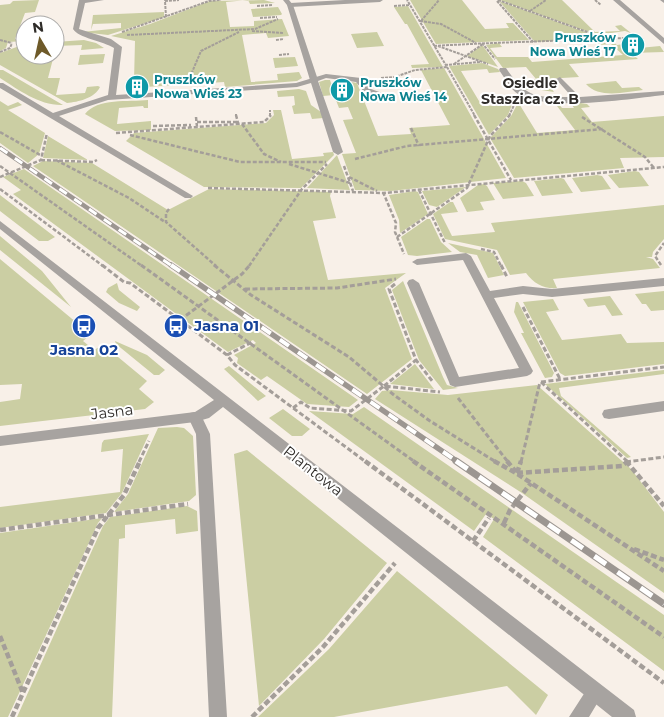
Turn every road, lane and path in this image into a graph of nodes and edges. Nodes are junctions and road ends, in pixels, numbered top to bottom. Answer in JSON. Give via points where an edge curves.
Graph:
{"nodes":[{"id":1,"x":82,"y":0,"type":"edge"},
{"id":2,"x":101,"y":0,"type":"edge"},
{"id":3,"x":179,"y":0,"type":"edge"},
{"id":4,"x":221,"y":0,"type":"edge"},
{"id":5,"x":380,"y":0,"type":"edge"},
{"id":6,"x":407,"y":0,"type":"edge"},
{"id":7,"x":439,"y":0,"type":"edge"},
{"id":8,"x":497,"y":0,"type":"edge"},
{"id":9,"x":546,"y":0,"type":"edge"},
{"id":10,"x":616,"y":0,"type":"edge"},
{"id":11,"x":288,"y":3,"type":"edge"},
{"id":12,"x":273,"y":5,"type":"dead end"},
{"id":13,"x":257,"y":6,"type":"dead end"},
{"id":14,"x":529,"y":11,"type":"junction"},
{"id":15,"x":166,"y":17,"type":"junction"},
{"id":16,"x":260,"y":18,"type":"dead end"},
{"id":17,"x":420,"y":22,"type":"junction"},
{"id":18,"x":664,"y":29,"type":"edge"},
{"id":19,"x":244,"y":30,"type":"junction"},
{"id":20,"x":652,"y":30,"type":"junction"},
{"id":21,"x":122,"y":32,"type":"dead end"},
{"id":22,"x":285,"y":33,"type":"dead end"},
{"id":23,"x":119,"y":34,"type":"dead end"},
{"id":24,"x":606,"y":38,"type":"junction"},
{"id":25,"x":626,"y":38,"type":"dead end"},
{"id":26,"x":0,"y":41,"type":"edge"},
{"id":27,"x":664,"y":42,"type":"edge"},
{"id":28,"x":476,"y":43,"type":"junction"},
{"id":29,"x":482,"y":43,"type":"junction"},
{"id":30,"x":534,"y":43,"type":"junction"},
{"id":31,"x":434,"y":46,"type":"junction"},
{"id":32,"x":0,"y":52,"type":"edge"},
{"id":33,"x":465,"y":56,"type":"junction"},
{"id":34,"x":482,"y":62,"type":"junction"},
{"id":35,"x":453,"y":64,"type":"junction"},
{"id":36,"x":446,"y":66,"type":"junction"},
{"id":37,"x":503,"y":70,"type":"junction"},
{"id":38,"x":560,"y":79,"type":"dead end"},
{"id":39,"x":314,"y":80,"type":"junction"},
{"id":40,"x":358,"y":80,"type":"junction"},
{"id":41,"x":0,"y":85,"type":"edge"},
{"id":42,"x":174,"y":93,"type":"junction"},
{"id":43,"x":664,"y":94,"type":"edge"},
{"id":44,"x":112,"y":97,"type":"junction"},
{"id":45,"x":392,"y":98,"type":"dead end"},
{"id":46,"x":517,"y":100,"type":"dead end"},
{"id":47,"x":578,"y":100,"type":"junction"},
{"id":48,"x":270,"y":110,"type":"dead end"},
{"id":49,"x":236,"y":114,"type":"dead end"},
{"id":50,"x":579,"y":114,"type":"dead end"},
{"id":51,"x":52,"y":116,"type":"junction"},
{"id":52,"x":196,"y":117,"type":"dead end"},
{"id":53,"x":153,"y":120,"type":"dead end"},
{"id":54,"x":238,"y":123,"type":"junction"},
{"id":55,"x":242,"y":123,"type":"junction"},
{"id":56,"x":197,"y":125,"type":"junction"},
{"id":57,"x":153,"y":126,"type":"junction"},
{"id":58,"x":411,"y":128,"type":"dead end"},
{"id":59,"x":603,"y":129,"type":"junction"},
{"id":60,"x":153,"y":131,"type":"junction"},
{"id":61,"x":0,"y":132,"type":"edge"},
{"id":62,"x":47,"y":133,"type":"dead end"},
{"id":63,"x":116,"y":133,"type":"dead end"},
{"id":64,"x":130,"y":135,"type":"dead end"},
{"id":65,"x":488,"y":139,"type":"junction"},
{"id":66,"x":419,"y":146,"type":"junction"},
{"id":67,"x":114,"y":153,"type":"junction"},
{"id":68,"x":42,"y":156,"type":"junction"},
{"id":69,"x":340,"y":157,"type":"junction"},
{"id":70,"x":41,"y":160,"type":"junction"},
{"id":71,"x":56,"y":160,"type":"junction"},
{"id":72,"x":286,"y":163,"type":"junction"},
{"id":73,"x":0,"y":166,"type":"edge"},
{"id":74,"x":664,"y":167,"type":"edge"},
{"id":75,"x":654,"y":168,"type":"junction"},
{"id":76,"x":11,"y":173,"type":"junction"},
{"id":77,"x":317,"y":174,"type":"junction"},
{"id":78,"x":0,"y":177,"type":"edge"},
{"id":79,"x":348,"y":177,"type":"junction"},
{"id":80,"x":511,"y":180,"type":"junction"},
{"id":81,"x":351,"y":184,"type":"junction"},
{"id":82,"x":469,"y":184,"type":"junction"},
{"id":83,"x":208,"y":188,"type":"dead end"},
{"id":84,"x":0,"y":189,"type":"edge"},
{"id":85,"x":302,"y":189,"type":"junction"},
{"id":86,"x":419,"y":190,"type":"junction"},
{"id":87,"x":353,"y":191,"type":"junction"},
{"id":88,"x":384,"y":193,"type":"junction"},
{"id":89,"x":188,"y":196,"type":"dead end"},
{"id":90,"x":169,"y":209,"type":"dead end"},
{"id":91,"x":431,"y":214,"type":"junction"},
{"id":92,"x":166,"y":222,"type":"junction"},
{"id":93,"x":0,"y":224,"type":"edge"},
{"id":94,"x":397,"y":236,"type":"junction"},
{"id":95,"x":664,"y":243,"type":"edge"},
{"id":96,"x":404,"y":254,"type":"dead end"},
{"id":97,"x":460,"y":257,"type":"junction"},
{"id":98,"x":417,"y":262,"type":"dead end"},
{"id":99,"x":664,"y":270,"type":"edge"},
{"id":100,"x":405,"y":279,"type":"junction"},
{"id":101,"x":234,"y":282,"type":"junction"},
{"id":102,"x":664,"y":282,"type":"edge"},
{"id":103,"x":244,"y":289,"type":"junction"},
{"id":104,"x":515,"y":291,"type":"junction"},
{"id":105,"x":487,"y":294,"type":"junction"},
{"id":106,"x":197,"y":307,"type":"junction"},
{"id":107,"x":180,"y":320,"type":"junction"},
{"id":108,"x":250,"y":342,"type":"junction"},
{"id":109,"x":227,"y":355,"type":"junction"},
{"id":110,"x":416,"y":360,"type":"junction"},
{"id":111,"x":664,"y":367,"type":"edge"},
{"id":112,"x":560,"y":379,"type":"junction"},
{"id":113,"x":540,"y":382,"type":"junction"},
{"id":114,"x":384,"y":386,"type":"junction"},
{"id":115,"x":441,"y":392,"type":"junction"},
{"id":116,"x":446,"y":392,"type":"dead end"},
{"id":117,"x":453,"y":392,"type":"dead end"},
{"id":118,"x":224,"y":400,"type":"junction"},
{"id":119,"x":664,"y":406,"type":"edge"},
{"id":120,"x":293,"y":408,"type":"junction"},
{"id":121,"x":342,"y":410,"type":"junction"},
{"id":122,"x":609,"y":414,"type":"dead end"},
{"id":123,"x":194,"y":417,"type":"junction"},
{"id":124,"x":157,"y":423,"type":"junction"},
{"id":125,"x":0,"y":441,"type":"edge"},
{"id":126,"x":664,"y":456,"type":"edge"},
{"id":127,"x":628,"y":461,"type":"junction"},
{"id":128,"x":516,"y":473,"type":"junction"},
{"id":129,"x":530,"y":482,"type":"junction"},
{"id":130,"x":206,"y":502,"type":"junction"},
{"id":131,"x":664,"y":506,"type":"edge"},
{"id":132,"x":108,"y":514,"type":"junction"},
{"id":133,"x":489,"y":518,"type":"dead end"},
{"id":134,"x":504,"y":524,"type":"junction"},
{"id":135,"x":0,"y":530,"type":"edge"},
{"id":136,"x":473,"y":541,"type":"junction"},
{"id":137,"x":629,"y":547,"type":"junction"},
{"id":138,"x":664,"y":560,"type":"edge"},
{"id":139,"x":396,"y":563,"type":"dead end"},
{"id":140,"x":664,"y":571,"type":"edge"},
{"id":141,"x":0,"y":636,"type":"edge"},
{"id":142,"x":664,"y":637,"type":"edge"},
{"id":143,"x":664,"y":683,"type":"edge"},
{"id":144,"x":595,"y":692,"type":"junction"},
{"id":145,"x":23,"y":693,"type":"junction"},
{"id":146,"x":12,"y":717,"type":"edge"},
{"id":147,"x":218,"y":717,"type":"edge"},
{"id":148,"x":252,"y":717,"type":"edge"},
{"id":149,"x":578,"y":717,"type":"edge"},
{"id":150,"x":627,"y":717,"type":"edge"}],
"edges":[{"from":1,"to":2,"type":"street"},
{"from":1,"to":44,"type":"street","via":[[78,32],[118,47]]},
{"from":3,"to":15,"type":"path","via":[[165,1]]},
{"from":4,"to":15,"type":"path","via":[[209,1]]},
{"from":5,"to":11,"type":"street"},
{"from":6,"to":17,"type":"path"},
{"from":7,"to":17,"type":"path"},
{"from":8,"to":14,"type":"path"},
{"from":8,"to":30,"type":"path"},
{"from":9,"to":14,"type":"path"},
{"from":10,"to":20,"type":"street"},
{"from":11,"to":39,"type":"street"},
{"from":12,"to":13,"type":"path"},
{"from":14,"to":24,"type":"path"},
{"from":15,"to":21,"type":"path"},
{"from":16,"to":19,"type":"path","via":[[280,17],[264,26]]},
{"from":17,"to":28,"type":"path","via":[[441,24]]},
{"from":17,"to":31,"type":"path"},
{"from":18,"to":20,"type":"street"},
{"from":19,"to":22,"type":"path"},
{"from":19,"to":23,"type":"path"},
{"from":19,"to":42,"type":"path","via":[[201,51],[190,77],[174,85]]},
{"from":20,"to":27,"type":"street"},
{"from":24,"to":25,"type":"path"},
{"from":24,"to":30,"type":"path"},
{"from":26,"to":32,"type":"path","via":[[12,43],[10,48]]},
{"from":28,"to":29,"type":"path"},
{"from":28,"to":31,"type":"path"},
{"from":29,"to":30,"type":"path"},
{"from":29,"to":33,"type":"path"},
{"from":29,"to":37,"type":"path"},
{"from":31,"to":33,"type":"path"},
{"from":31,"to":36,"type":"path"},
{"from":33,"to":34,"type":"path"},
{"from":33,"to":35,"type":"path"},
{"from":34,"to":35,"type":"path"},
{"from":34,"to":37,"type":"path"},
{"from":35,"to":36,"type":"path"},
{"from":36,"to":40,"type":"path","via":[[415,70],[396,77]]},
{"from":36,"to":65,"type":"path"},
{"from":37,"to":47,"type":"street","via":[[524,94]]},
{"from":38,"to":47,"type":"street"},
{"from":39,"to":40,"type":"street","via":[[326,76]]},
{"from":39,"to":42,"type":"street","via":[[297,85]]},
{"from":39,"to":69,"type":"street"},
{"from":40,"to":45,"type":"street","via":[[368,91]]},
{"from":41,"to":51,"type":"street"},
{"from":42,"to":44,"type":"street"},
{"from":43,"to":47,"type":"street"},
{"from":44,"to":51,"type":"street"},
{"from":46,"to":65,"type":"path","via":[[509,116]]},
{"from":48,"to":55,"type":"path","via":[[271,115],[264,122]]},
{"from":49,"to":54,"type":"path"},
{"from":50,"to":59,"type":"path"},
{"from":51,"to":67,"type":"street"},
{"from":52,"to":56,"type":"path"},
{"from":53,"to":57,"type":"path"},
{"from":54,"to":55,"type":"path"},
{"from":54,"to":56,"type":"path"},
{"from":54,"to":56,"type":"path"},
{"from":55,"to":72,"type":"path","via":[[264,154]]},
{"from":56,"to":57,"type":"path"},
{"from":56,"to":60,"type":"path"},
{"from":57,"to":60,"type":"path"},
{"from":58,"to":66,"type":"path"},
{"from":59,"to":65,"type":"path"},
{"from":59,"to":75,"type":"path","via":[[645,157]]},
{"from":60,"to":63,"type":"path"},
{"from":61,"to":68,"type":"path"},
{"from":62,"to":68,"type":"path"},
{"from":64,"to":72,"type":"path","via":[[240,162]]},
{"from":65,"to":66,"type":"path"},
{"from":65,"to":80,"type":"path"},
{"from":65,"to":82,"type":"path"},
{"from":66,"to":69,"type":"path","via":[[369,156]]},
{"from":67,"to":71,"type":"path","via":[[93,162]]},
{"from":67,"to":89,"type":"street"},
{"from":68,"to":70,"type":"path"},
{"from":69,"to":79,"type":"path"},
{"from":70,"to":71,"type":"path"},
{"from":70,"to":76,"type":"path"},
{"from":71,"to":92,"type":"path","via":[[129,198]]},
{"from":72,"to":77,"type":"path"},
{"from":72,"to":77,"type":"path","via":[[329,162]]},
{"from":73,"to":76,"type":"path"},
{"from":74,"to":75,"type":"path"},
{"from":75,"to":80,"type":"path"},
{"from":76,"to":78,"type":"path"},
{"from":76,"to":106,"type":"path"},
{"from":77,"to":81,"type":"path"},
{"from":77,"to":85,"type":"path"},
{"from":79,"to":81,"type":"path"},
{"from":79,"to":88,"type":"path"},
{"from":80,"to":82,"type":"path"},
{"from":81,"to":87,"type":"path"},
{"from":82,"to":86,"type":"path"},
{"from":82,"to":91,"type":"path"},
{"from":83,"to":85,"type":"path"},
{"from":84,"to":107,"type":"path"},
{"from":85,"to":87,"type":"path"},
{"from":85,"to":101,"type":"path","via":[[253,262]]},
{"from":86,"to":88,"type":"path"},
{"from":86,"to":91,"type":"path"},
{"from":87,"to":88,"type":"path"},
{"from":88,"to":94,"type":"path","via":[[396,223]]},
{"from":90,"to":92,"type":"path"},
{"from":91,"to":94,"type":"path"},
{"from":91,"to":97,"type":"path","via":[[443,240]]},
{"from":92,"to":101,"type":"path"},
{"from":93,"to":118,"type":"street","name":"Plantowa"},
{"from":94,"to":96,"type":"path"},
{"from":95,"to":99,"type":"path","via":[[655,256]]},
{"from":97,"to":98,"type":"street"},
{"from":97,"to":105,"type":"street","via":[[466,256]]},
{"from":100,"to":103,"type":"path","via":[[337,288]]},
{"from":100,"to":105,"type":"street","via":[[455,382],[527,371]]},
{"from":100,"to":110,"type":"path","via":[[389,289]]},
{"from":101,"to":103,"type":"path"},
{"from":101,"to":106,"type":"path"},
{"from":102,"to":104,"type":"street","via":[[546,294]]},
{"from":103,"to":114,"type":"path","via":[[349,357]]},
{"from":104,"to":105,"type":"street"},
{"from":104,"to":112,"type":"path"},
{"from":106,"to":107,"type":"path"},
{"from":106,"to":108,"type":"path"},
{"from":107,"to":109,"type":"path"},
{"from":108,"to":109,"type":"path"},
{"from":108,"to":121,"type":"path"},
{"from":109,"to":120,"type":"path","via":[[234,365]]},
{"from":110,"to":114,"type":"path"},
{"from":110,"to":115,"type":"path"},
{"from":111,"to":112,"type":"path"},
{"from":112,"to":113,"type":"path"},
{"from":113,"to":127,"type":"path"},
{"from":113,"to":128,"type":"path"},
{"from":114,"to":115,"type":"path"},
{"from":114,"to":121,"type":"path","via":[[351,411]]},
{"from":114,"to":128,"type":"path","via":[[430,421]]},
{"from":115,"to":116,"type":"path"},
{"from":117,"to":128,"type":"path"},
{"from":118,"to":123,"type":"street","name":"Jasna"},
{"from":118,"to":144,"type":"street","name":"Plantowa"},
{"from":119,"to":122,"type":"street"},
{"from":120,"to":121,"type":"path","via":[[301,402],[310,408]]},
{"from":120,"to":136,"type":"path"},
{"from":121,"to":134,"type":"path"},
{"from":123,"to":124,"type":"street","name":"Jasna"},
{"from":123,"to":130,"type":"street","via":[[203,434]]},
{"from":124,"to":125,"type":"street","name":"Jasna"},
{"from":124,"to":132,"type":"path","via":[[124,495]]},
{"from":126,"to":127,"type":"path"},
{"from":127,"to":128,"type":"path","via":[[622,466]]},
{"from":127,"to":131,"type":"path"},
{"from":128,"to":129,"type":"path"},
{"from":129,"to":134,"type":"path"},
{"from":129,"to":137,"type":"path"},
{"from":130,"to":132,"type":"path"},
{"from":130,"to":147,"type":"street"},
{"from":132,"to":135,"type":"path"},
{"from":132,"to":145,"type":"path","via":[[98,528]]},
{"from":133,"to":136,"type":"path"},
{"from":134,"to":142,"type":"path"},
{"from":136,"to":143,"type":"path"},
{"from":137,"to":138,"type":"path"},
{"from":137,"to":140,"type":"path"},
{"from":139,"to":148,"type":"path","via":[[323,647]]},
{"from":141,"to":145,"type":"path"},
{"from":144,"to":149,"type":"street"},
{"from":144,"to":150,"type":"street","name":"Plantowa"},
{"from":145,"to":146,"type":"path"}]}
